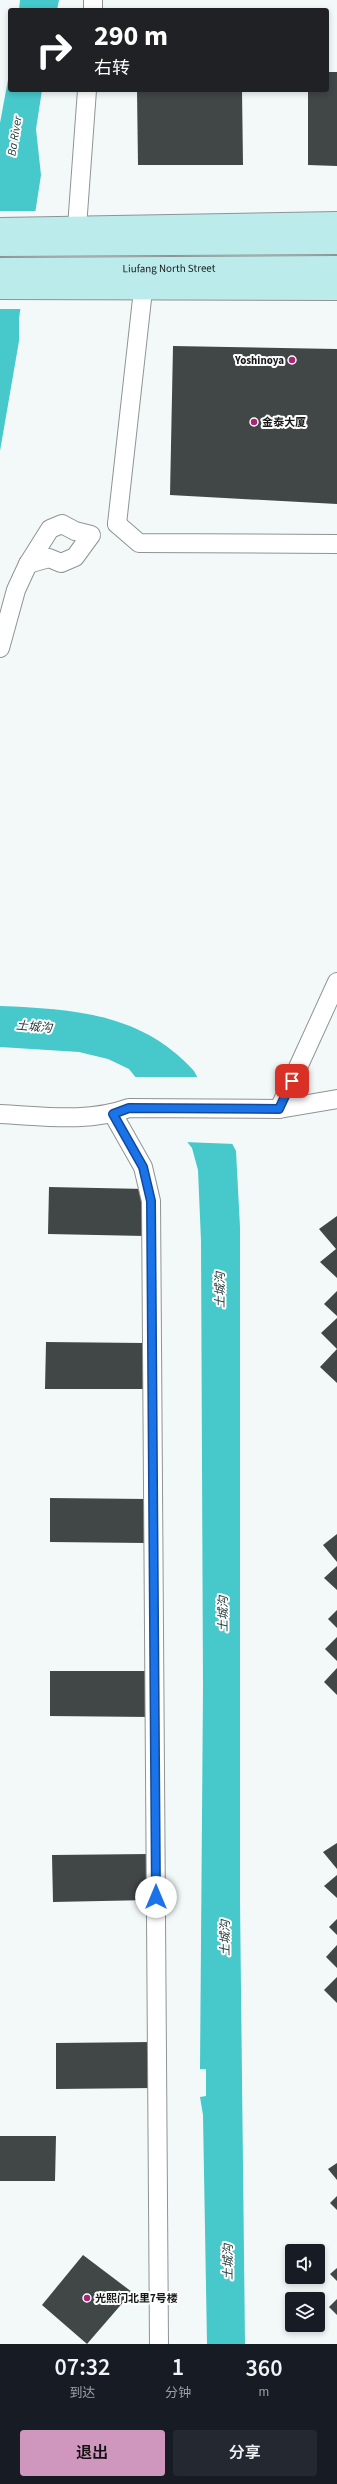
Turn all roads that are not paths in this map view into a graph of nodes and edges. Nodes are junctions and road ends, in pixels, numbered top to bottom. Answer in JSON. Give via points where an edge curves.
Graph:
{"nodes":[{"id":1,"x":87,"y":92,"type":"edge"},
{"id":2,"x":337,"y":223,"type":"edge"},
{"id":3,"x":77,"y":227,"type":"junction"},
{"id":4,"x":0,"y":229,"type":"edge"},
{"id":5,"x":49,"y":237,"type":"junction"},
{"id":6,"x":337,"y":243,"type":"edge"},
{"id":7,"x":0,"y":245,"type":"edge"},
{"id":8,"x":337,"y":267,"type":"edge"},
{"id":9,"x":0,"y":269,"type":"edge"},
{"id":10,"x":43,"y":279,"type":"junction"},
{"id":11,"x":0,"y":288,"type":"edge"},
{"id":12,"x":143,"y":290,"type":"junction"},
{"id":13,"x":337,"y":290,"type":"edge"},
{"id":14,"x":117,"y":524,"type":"junction"},
{"id":15,"x":91,"y":535,"type":"junction"},
{"id":16,"x":337,"y":544,"type":"edge"},
{"id":17,"x":28,"y":564,"type":"junction"},
{"id":18,"x":0,"y":648,"type":"edge"},
{"id":19,"x":337,"y":982,"type":"edge"},
{"id":20,"x":337,"y":1099,"type":"edge"},
{"id":21,"x":279,"y":1109,"type":"junction"},
{"id":22,"x":121,"y":1111,"type":"junction"},
{"id":23,"x":0,"y":1114,"type":"edge"},
{"id":24,"x":159,"y":2344,"type":"edge"}],
"edges":[{"from":1,"to":3,"type":"street"},
{"from":2,"to":3,"type":"street"},
{"from":3,"to":5,"type":"street"},
{"from":4,"to":5,"type":"street"},
{"from":5,"to":6,"type":"street"},
{"from":5,"to":7,"type":"street"},
{"from":8,"to":10,"type":"street","name":"Liufang North Street"},
{"from":9,"to":10,"type":"street","name":"Liufang North Street"},
{"from":10,"to":11,"type":"street"},
{"from":10,"to":12,"type":"street"},
{"from":12,"to":13,"type":"street"},
{"from":12,"to":14,"type":"street"},
{"from":14,"to":15,"type":"street"},
{"from":14,"to":16,"type":"street","via":[[139,543]]},
{"from":15,"to":17,"type":"street","via":[[75,557],[60,563],[49,558]]},
{"from":15,"to":17,"type":"street","via":[[62,524],[50,529]]},
{"from":17,"to":18,"type":"street","via":[[16,590]]},
{"from":19,"to":21,"type":"street"},
{"from":20,"to":21,"type":"street"},
{"from":21,"to":22,"type":"street","via":[[236,1107]]},
{"from":22,"to":23,"type":"street","via":[[77,1118]]},
{"from":22,"to":24,"type":"street","via":[[143,1167],[151,1201]]}]}
